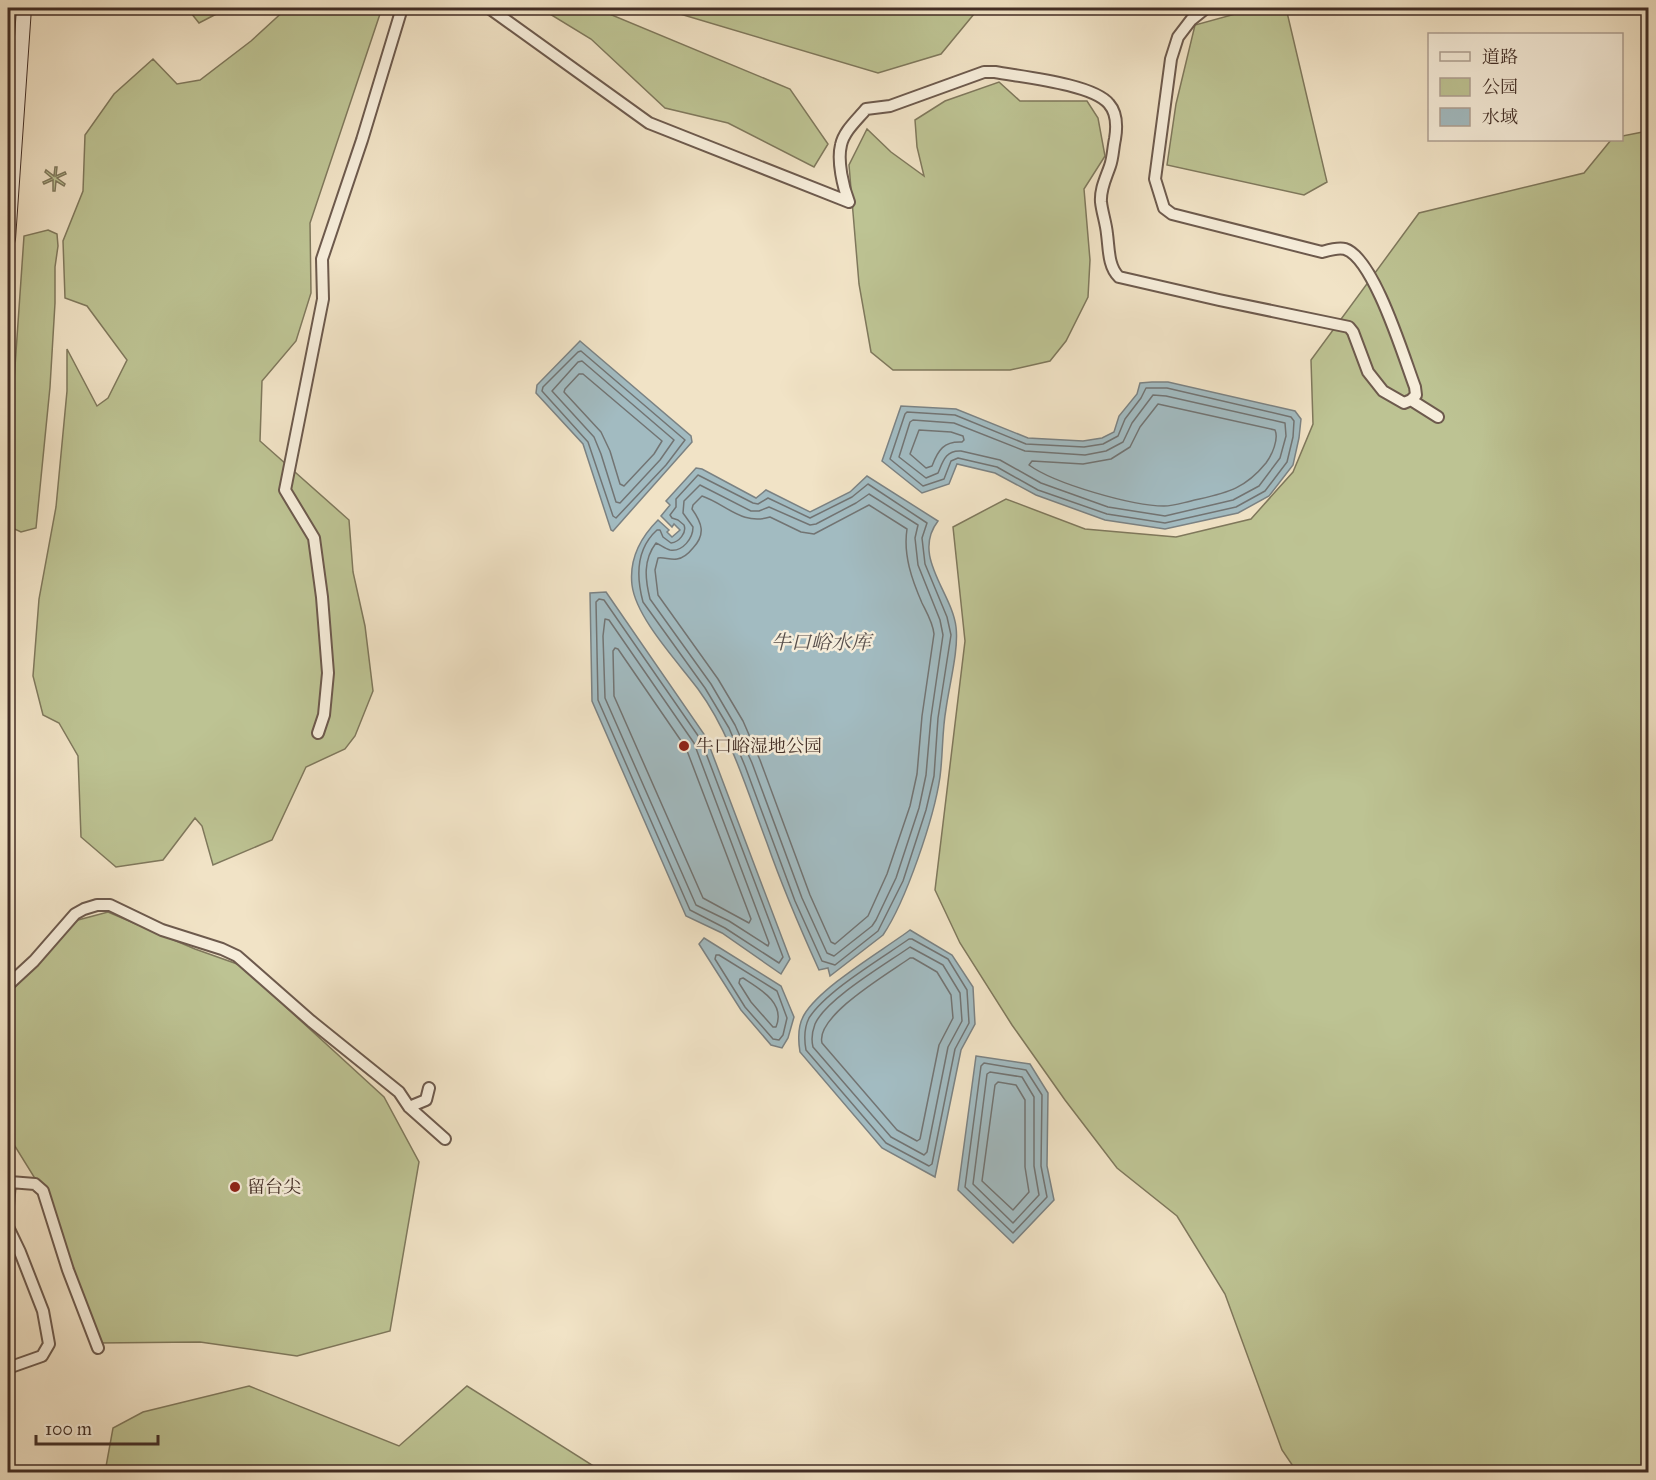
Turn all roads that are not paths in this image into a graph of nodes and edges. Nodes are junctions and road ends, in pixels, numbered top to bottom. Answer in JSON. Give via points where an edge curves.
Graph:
{"nodes":[{"id":1,"x":22,"y":8,"type":"edge"},
{"id":2,"x":402,"y":8,"type":"edge"},
{"id":3,"x":489,"y":8,"type":"edge"},
{"id":4,"x":1206,"y":8,"type":"edge"},
{"id":5,"x":8,"y":170,"type":"edge"},
{"id":6,"x":8,"y":239,"type":"edge"},
{"id":7,"x":1412,"y":400,"type":"junction"},
{"id":8,"x":1438,"y":417,"type":"dead end"},
{"id":9,"x":318,"y":734,"type":"dead end"},
{"id":10,"x":8,"y":985,"type":"edge"},
{"id":11,"x":429,"y":1088,"type":"dead end"},
{"id":12,"x":409,"y":1107,"type":"junction"},
{"id":13,"x":444,"y":1139,"type":"dead end"},
{"id":14,"x":9,"y":1181,"type":"edge"},
{"id":15,"x":8,"y":1206,"type":"edge"},
{"id":16,"x":8,"y":1227,"type":"edge"},
{"id":17,"x":98,"y":1348,"type":"dead end"},
{"id":18,"x":8,"y":1368,"type":"edge"}],
"edges":[{"from":1,"to":5,"type":"main road"},
{"from":1,"to":6,"type":"main road"},
{"from":2,"to":9,"type":"street","via":[[322,259],[323,299],[285,490],[314,538],[316,550],[328,673]]},
{"from":3,"to":7,"type":"street","via":[[649,123],[849,202],[843,188],[841,146],[847,131],[866,109],[890,106],[984,72],[1089,91],[1105,99],[1116,115],[1116,135],[1101,203],[1110,262],[1119,277],[1349,327],[1368,372],[1383,391],[1404,403]]},
{"from":4,"to":7,"type":"street","via":[[1178,37],[1171,59],[1155,179],[1164,208],[1322,252],[1347,250],[1368,273],[1381,296],[1415,387]]},
{"from":7,"to":8,"type":"street"},
{"from":10,"to":12,"type":"street","via":[[75,914],[110,905],[162,930],[237,956],[399,1092]]},
{"from":11,"to":12,"type":"street","via":[[426,1100]]},
{"from":12,"to":13,"type":"street"},
{"from":14,"to":15,"type":"street"},
{"from":14,"to":17,"type":"street","via":[[35,1184],[43,1191]]},
{"from":16,"to":18,"type":"street","via":[[43,1311],[49,1344],[42,1356]]}]}
